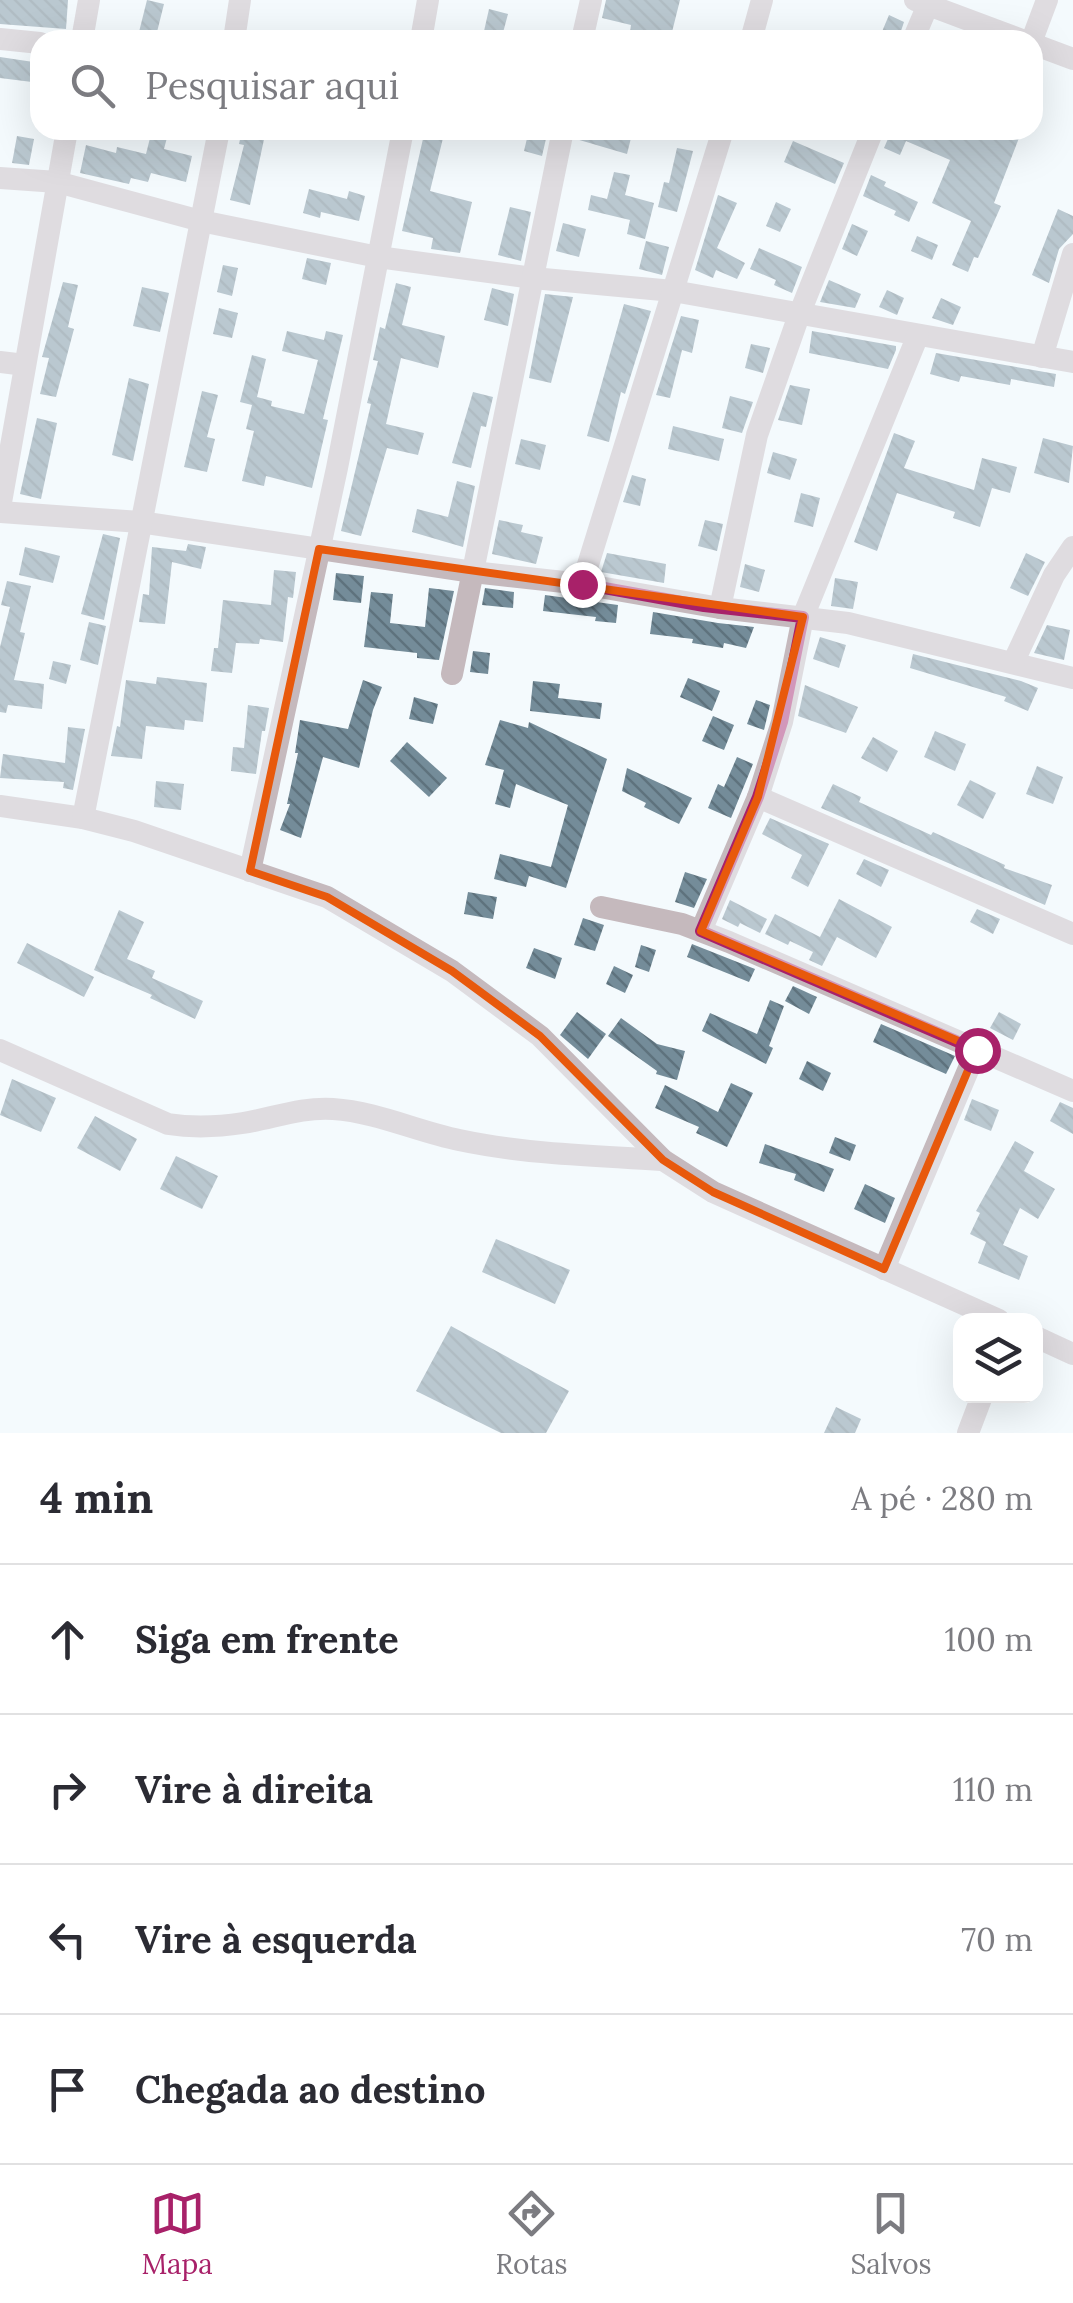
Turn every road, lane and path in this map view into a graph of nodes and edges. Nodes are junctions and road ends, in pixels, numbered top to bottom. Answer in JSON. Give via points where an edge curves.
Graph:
{"nodes":[{"id":1,"x":90,"y":0,"type":"edge"},
{"id":2,"x":240,"y":0,"type":"edge"},
{"id":3,"x":428,"y":0,"type":"edge"},
{"id":4,"x":591,"y":0,"type":"edge"},
{"id":5,"x":762,"y":0,"type":"edge"},
{"id":6,"x":1047,"y":0,"type":"edge"},
{"id":7,"x":925,"y":1,"type":"edge"},
{"id":8,"x":84,"y":30,"type":"edge"},
{"id":9,"x":236,"y":30,"type":"edge"},
{"id":10,"x":423,"y":30,"type":"edge"},
{"id":11,"x":584,"y":30,"type":"edge"},
{"id":12,"x":754,"y":30,"type":"edge"},
{"id":13,"x":916,"y":30,"type":"edge"},
{"id":14,"x":997,"y":30,"type":"edge"},
{"id":15,"x":1036,"y":30,"type":"edge"},
{"id":16,"x":0,"y":39,"type":"edge"},
{"id":17,"x":30,"y":42,"type":"edge"},
{"id":18,"x":1043,"y":47,"type":"edge"},
{"id":19,"x":1073,"y":59,"type":"edge"},
{"id":20,"x":64,"y":140,"type":"edge"},
{"id":21,"x":217,"y":140,"type":"edge"},
{"id":22,"x":402,"y":140,"type":"edge"},
{"id":23,"x":561,"y":140,"type":"edge"},
{"id":24,"x":720,"y":140,"type":"edge"},
{"id":25,"x":869,"y":140,"type":"edge"},
{"id":26,"x":0,"y":178,"type":"edge"},
{"id":27,"x":57,"y":182,"type":"junction"},
{"id":28,"x":200,"y":221,"type":"junction"},
{"id":29,"x":1073,"y":254,"type":"edge"},
{"id":30,"x":378,"y":257,"type":"junction"},
{"id":31,"x":534,"y":278,"type":"junction"},
{"id":32,"x":673,"y":291,"type":"junction"},
{"id":33,"x":799,"y":315,"type":"junction"},
{"id":34,"x":918,"y":335,"type":"junction"},
{"id":35,"x":1042,"y":356,"type":"junction"},
{"id":36,"x":0,"y":362,"type":"edge"},
{"id":37,"x":1073,"y":362,"type":"edge"},
{"id":38,"x":25,"y":365,"type":"junction"},
{"id":39,"x":0,"y":510,"type":"edge"},
{"id":40,"x":140,"y":522,"type":"junction"},
{"id":41,"x":1073,"y":547,"type":"edge"},
{"id":42,"x":319,"y":549,"type":"junction"},
{"id":43,"x":472,"y":572,"type":"junction"},
{"id":44,"x":582,"y":584,"type":"junction"},
{"id":45,"x":720,"y":608,"type":"junction"},
{"id":46,"x":803,"y":617,"type":"junction"},
{"id":47,"x":1014,"y":662,"type":"junction"},
{"id":48,"x":452,"y":674,"type":"dead end"},
{"id":49,"x":1073,"y":678,"type":"edge"},
{"id":50,"x":758,"y":797,"type":"junction"},
{"id":51,"x":0,"y":806,"type":"edge"},
{"id":52,"x":83,"y":818,"type":"junction"},
{"id":53,"x":250,"y":871,"type":"junction"},
{"id":54,"x":601,"y":908,"type":"dead end"},
{"id":55,"x":701,"y":931,"type":"junction"},
{"id":56,"x":1073,"y":934,"type":"edge"},
{"id":57,"x":0,"y":1050,"type":"edge"},
{"id":58,"x":977,"y":1050,"type":"junction"},
{"id":59,"x":1073,"y":1091,"type":"edge"},
{"id":60,"x":664,"y":1160,"type":"junction"},
{"id":61,"x":884,"y":1269,"type":"junction"},
{"id":62,"x":983,"y":1313,"type":"edge"},
{"id":63,"x":1043,"y":1340,"type":"edge"},
{"id":64,"x":1073,"y":1354,"type":"edge"},
{"id":65,"x":979,"y":1403,"type":"edge"},
{"id":66,"x":968,"y":1433,"type":"edge"}],
"edges":[{"from":1,"to":8,"type":"street"},
{"from":2,"to":9,"type":"street"},
{"from":3,"to":10,"type":"street"},
{"from":4,"to":11,"type":"street"},
{"from":5,"to":12,"type":"street"},
{"from":6,"to":15,"type":"street"},
{"from":7,"to":13,"type":"street"},
{"from":7,"to":14,"type":"street"},
{"from":16,"to":17,"type":"street"},
{"from":18,"to":19,"type":"street"},
{"from":20,"to":27,"type":"street"},
{"from":21,"to":28,"type":"street"},
{"from":22,"to":30,"type":"street"},
{"from":23,"to":31,"type":"street"},
{"from":24,"to":32,"type":"street"},
{"from":25,"to":33,"type":"street"},
{"from":26,"to":27,"type":"street"},
{"from":27,"to":28,"type":"street"},
{"from":27,"to":38,"type":"street"},
{"from":28,"to":30,"type":"street"},
{"from":28,"to":40,"type":"street"},
{"from":29,"to":35,"type":"street"},
{"from":30,"to":31,"type":"street"},
{"from":30,"to":42,"type":"street"},
{"from":31,"to":32,"type":"street"},
{"from":31,"to":43,"type":"street"},
{"from":32,"to":33,"type":"street"},
{"from":32,"to":44,"type":"street"},
{"from":33,"to":34,"type":"street"},
{"from":33,"to":45,"type":"street","via":[[757,434]]},
{"from":34,"to":35,"type":"street"},
{"from":34,"to":46,"type":"street"},
{"from":35,"to":37,"type":"street"},
{"from":36,"to":38,"type":"street"},
{"from":38,"to":39,"type":"street"},
{"from":39,"to":40,"type":"street"},
{"from":40,"to":42,"type":"street"},
{"from":40,"to":52,"type":"street"},
{"from":41,"to":47,"type":"street"},
{"from":42,"to":43,"type":"street"},
{"from":42,"to":53,"type":"street"},
{"from":43,"to":44,"type":"street"},
{"from":43,"to":48,"type":"street"},
{"from":44,"to":45,"type":"street"},
{"from":45,"to":46,"type":"street"},
{"from":46,"to":47,"type":"street"},
{"from":46,"to":50,"type":"street","via":[[782,722]]},
{"from":47,"to":49,"type":"street"},
{"from":50,"to":55,"type":"street"},
{"from":50,"to":56,"type":"street"},
{"from":51,"to":52,"type":"street"},
{"from":52,"to":53,"type":"street"},
{"from":53,"to":60,"type":"street","via":[[327,897],[452,971],[540,1036]]},
{"from":54,"to":55,"type":"street"},
{"from":55,"to":58,"type":"street"},
{"from":57,"to":60,"type":"street","via":[[168,1124],[196,1128],[332,1109],[459,1140]]},
{"from":58,"to":59,"type":"street"},
{"from":58,"to":61,"type":"street"},
{"from":60,"to":61,"type":"street","via":[[713,1192]]},
{"from":61,"to":62,"type":"street"},
{"from":63,"to":64,"type":"street"},
{"from":65,"to":66,"type":"street"}]}
